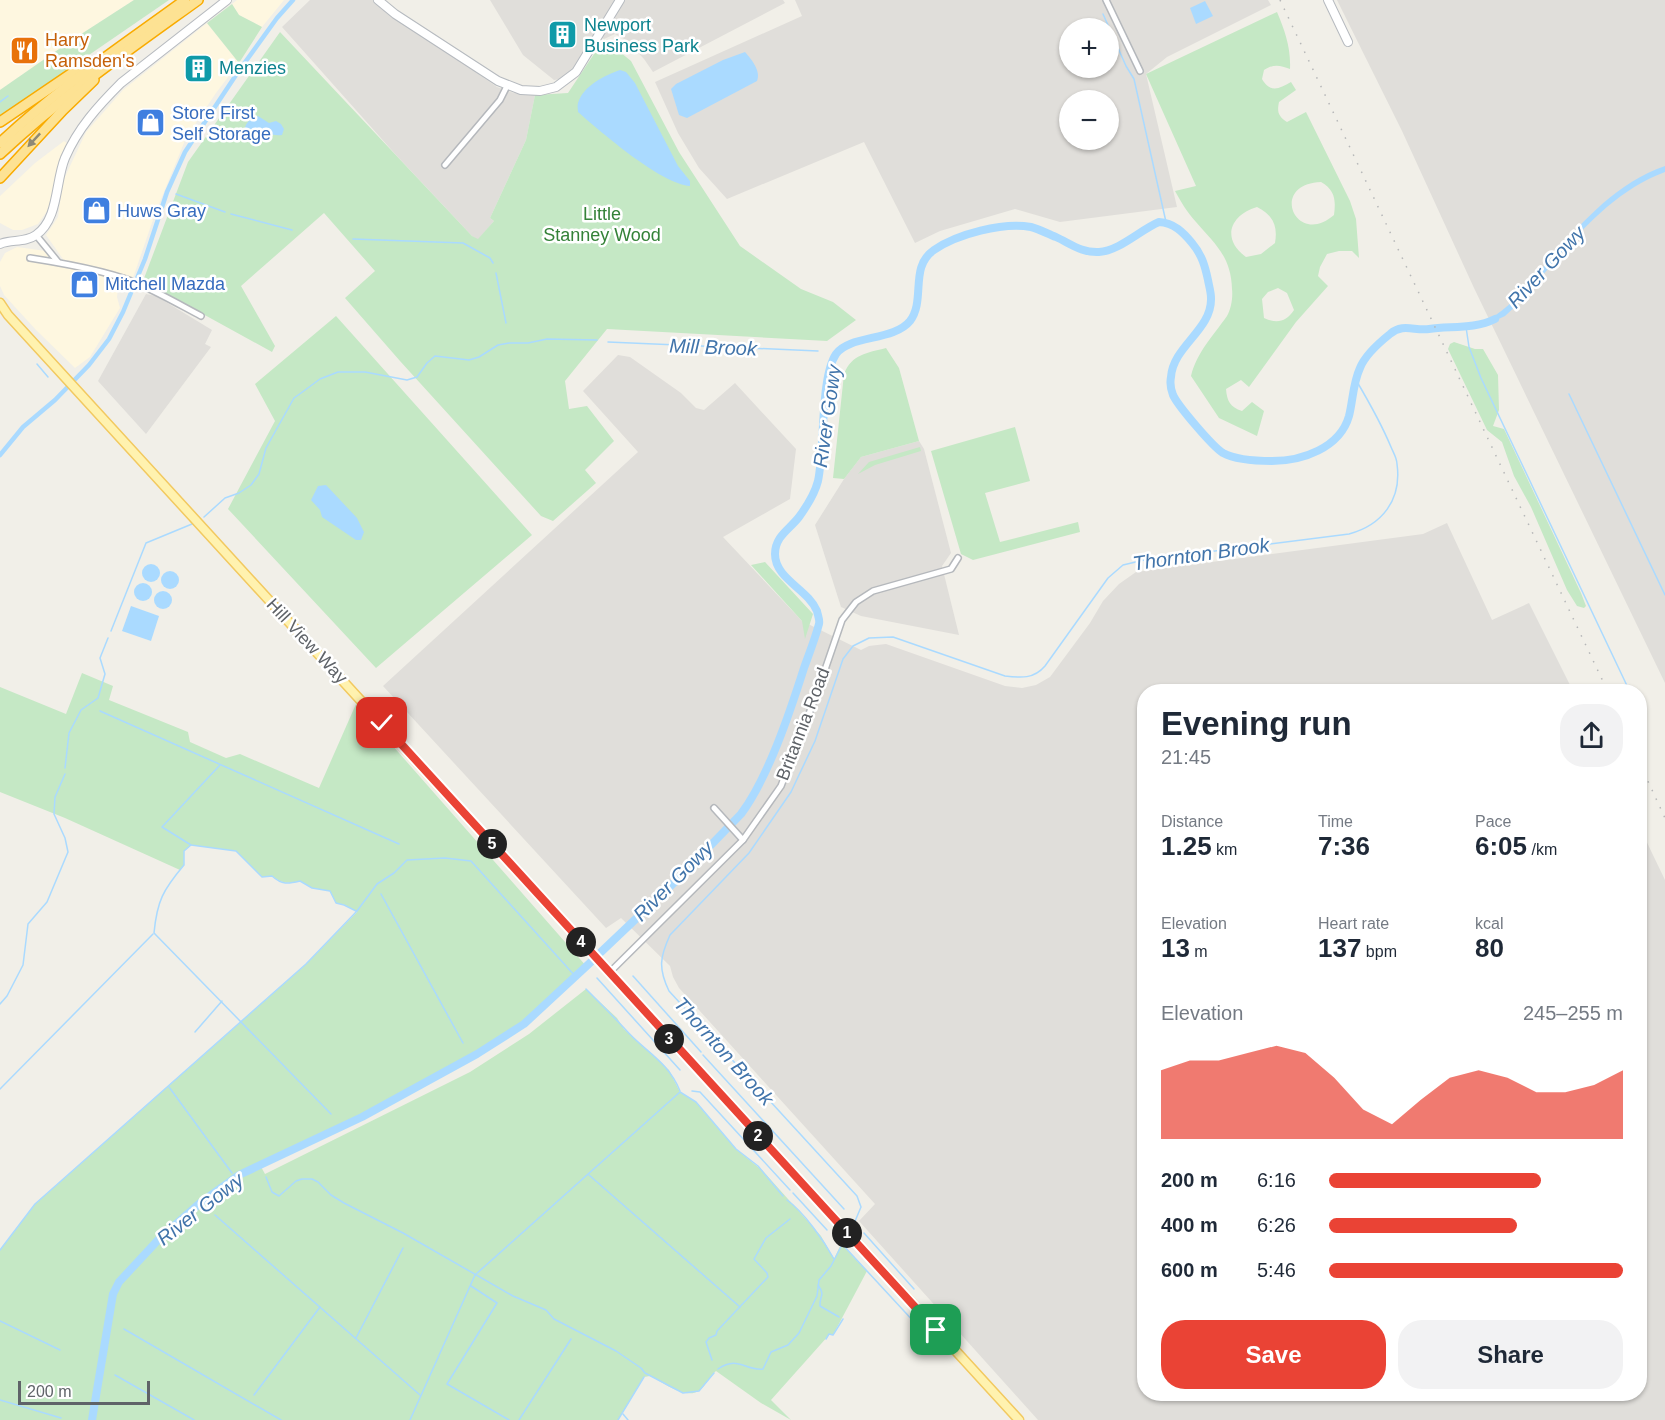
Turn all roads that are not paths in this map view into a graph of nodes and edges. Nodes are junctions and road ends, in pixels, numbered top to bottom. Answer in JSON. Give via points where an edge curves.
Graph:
{"nodes":[{"id":1,"x":186,"y":0,"type":"edge"},
{"id":2,"x":198,"y":0,"type":"edge"},
{"id":3,"x":227,"y":0,"type":"edge"},
{"id":4,"x":378,"y":0,"type":"edge"},
{"id":5,"x":620,"y":0,"type":"edge"},
{"id":6,"x":1106,"y":0,"type":"edge"},
{"id":7,"x":1328,"y":0,"type":"edge"},
{"id":8,"x":156,"y":21,"type":"junction"},
{"id":9,"x":1348,"y":42,"type":"dead end"},
{"id":10,"x":125,"y":52,"type":"junction"},
{"id":11,"x":1140,"y":71,"type":"dead end"},
{"id":12,"x":507,"y":86,"type":"junction"},
{"id":13,"x":0,"y":122,"type":"edge"},
{"id":14,"x":0,"y":143,"type":"edge"},
{"id":15,"x":0,"y":154,"type":"edge"},
{"id":16,"x":445,"y":165,"type":"dead end"},
{"id":17,"x":0,"y":177,"type":"edge"},
{"id":18,"x":36,"y":235,"type":"junction"},
{"id":19,"x":1,"y":242,"type":"edge"},
{"id":20,"x":30,"y":258,"type":"dead end"},
{"id":21,"x":58,"y":262,"type":"junction"},
{"id":22,"x":0,"y":303,"type":"edge"},
{"id":23,"x":4,"y":313,"type":"edge"},
{"id":24,"x":201,"y":316,"type":"dead end"},
{"id":25,"x":958,"y":558,"type":"dead end"},
{"id":26,"x":714,"y":808,"type":"dead end"},
{"id":27,"x":743,"y":840,"type":"junction"},
{"id":28,"x":609,"y":973,"type":"junction"},
{"id":29,"x":1019,"y":1420,"type":"edge"}],
"edges":[{"from":1,"to":8,"type":"highway"},
{"from":2,"to":10,"type":"highway"},
{"from":3,"to":18,"type":"street","via":[[121,83],[89,117],[63,163],[48,222]]},
{"from":4,"to":12,"type":"street"},
{"from":5,"to":12,"type":"street","via":[[586,58],[567,80],[540,91]]},
{"from":6,"to":11,"type":"street"},
{"from":7,"to":9,"type":"street"},
{"from":8,"to":13,"type":"highway"},
{"from":8,"to":14,"type":"highway","via":[[79,76]]},
{"from":10,"to":15,"type":"highway","via":[[48,110]]},
{"from":10,"to":17,"type":"highway","one_way":true},
{"from":12,"to":16,"type":"street","via":[[500,100]]},
{"from":18,"to":19,"type":"street","via":[[18,242]]},
{"from":18,"to":21,"type":"street"},
{"from":20,"to":21,"type":"street"},
{"from":21,"to":24,"type":"street","via":[[127,279]]},
{"from":22,"to":23,"type":"main road","name":"Hill View Way"},
{"from":23,"to":28,"type":"main road","name":"Hill View Way"},
{"from":25,"to":27,"type":"street","name":"Britannia Road","via":[[951,569],[873,591],[849,610],[830,650],[781,786]]},
{"from":26,"to":27,"type":"street"},
{"from":27,"to":28,"type":"street","name":"Britannia Road"},
{"from":28,"to":29,"type":"main road","name":"Hill View Way"}]}
